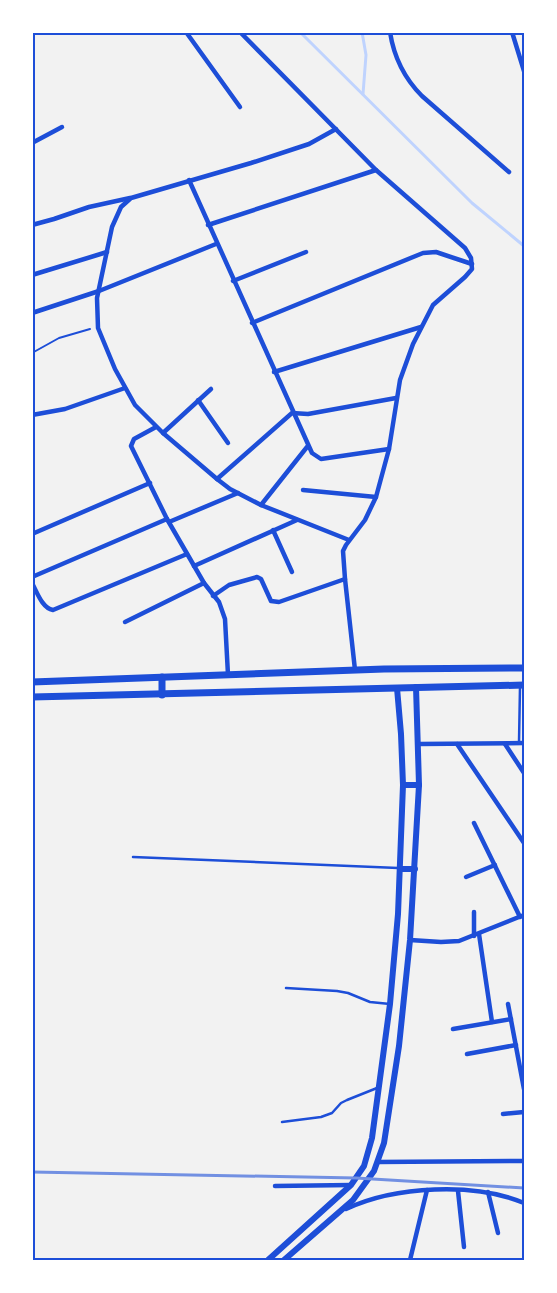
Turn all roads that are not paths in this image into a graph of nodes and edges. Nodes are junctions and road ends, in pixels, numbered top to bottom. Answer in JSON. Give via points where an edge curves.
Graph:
{"nodes":[{"id":1,"x":186,"y":32,"type":"edge"},
{"id":2,"x":240,"y":32,"type":"edge"},
{"id":3,"x":390,"y":32,"type":"edge"},
{"id":4,"x":512,"y":32,"type":"edge"},
{"id":5,"x":524,"y":71,"type":"edge"},
{"id":6,"x":240,"y":108,"type":"dead end"},
{"id":7,"x":62,"y":127,"type":"dead end"},
{"id":8,"x":336,"y":130,"type":"junction"},
{"id":9,"x":32,"y":143,"type":"edge"},
{"id":10,"x":376,"y":170,"type":"junction"},
{"id":11,"x":509,"y":172,"type":"dead end"},
{"id":12,"x":189,"y":180,"type":"junction"},
{"id":13,"x":131,"y":198,"type":"junction"},
{"id":14,"x":32,"y":225,"type":"edge"},
{"id":15,"x":208,"y":225,"type":"junction"},
{"id":16,"x":216,"y":244,"type":"junction"},
{"id":17,"x":107,"y":252,"type":"junction"},
{"id":18,"x":306,"y":252,"type":"dead end"},
{"id":19,"x":472,"y":264,"type":"junction"},
{"id":20,"x":32,"y":275,"type":"edge"},
{"id":21,"x":233,"y":281,"type":"junction"},
{"id":22,"x":99,"y":291,"type":"junction"},
{"id":23,"x":32,"y":312,"type":"edge"},
{"id":24,"x":252,"y":323,"type":"junction"},
{"id":25,"x":421,"y":327,"type":"junction"},
{"id":26,"x":274,"y":372,"type":"junction"},
{"id":27,"x":125,"y":388,"type":"junction"},
{"id":28,"x":211,"y":389,"type":"dead end"},
{"id":29,"x":396,"y":398,"type":"junction"},
{"id":30,"x":198,"y":400,"type":"junction"},
{"id":31,"x":292,"y":413,"type":"junction"},
{"id":32,"x":32,"y":415,"type":"edge"},
{"id":33,"x":156,"y":427,"type":"junction"},
{"id":34,"x":163,"y":433,"type":"junction"},
{"id":35,"x":228,"y":443,"type":"dead end"},
{"id":36,"x":307,"y":447,"type":"junction"},
{"id":37,"x":389,"y":449,"type":"junction"},
{"id":38,"x":217,"y":479,"type":"junction"},
{"id":39,"x":150,"y":483,"type":"junction"},
{"id":40,"x":303,"y":490,"type":"dead end"},
{"id":41,"x":238,"y":493,"type":"junction"},
{"id":42,"x":376,"y":497,"type":"junction"},
{"id":43,"x":261,"y":505,"type":"junction"},
{"id":44,"x":168,"y":520,"type":"junction"},
{"id":45,"x":297,"y":520,"type":"junction"},
{"id":46,"x":273,"y":530,"type":"junction"},
{"id":47,"x":32,"y":534,"type":"edge"},
{"id":48,"x":350,"y":540,"type":"junction"},
{"id":49,"x":187,"y":554,"type":"junction"},
{"id":50,"x":194,"y":566,"type":"junction"},
{"id":51,"x":292,"y":572,"type":"dead end"},
{"id":52,"x":32,"y":577,"type":"edge"},
{"id":53,"x":345,"y":579,"type":"junction"},
{"id":54,"x":32,"y":583,"type":"edge"},
{"id":55,"x":204,"y":583,"type":"junction"},
{"id":56,"x":213,"y":596,"type":"junction"},
{"id":57,"x":125,"y":622,"type":"dead end"},
{"id":58,"x":524,"y":668,"type":"edge"},
{"id":59,"x":355,"y":670,"type":"junction"},
{"id":60,"x":228,"y":674,"type":"junction"},
{"id":61,"x":162,"y":677,"type":"junction"},
{"id":62,"x":32,"y":682,"type":"edge"},
{"id":63,"x":522,"y":685,"type":"edge"},
{"id":64,"x":416,"y":687,"type":"junction"},
{"id":65,"x":396,"y":688,"type":"junction"},
{"id":66,"x":162,"y":695,"type":"junction"},
{"id":67,"x":32,"y":697,"type":"edge"},
{"id":68,"x":522,"y":743,"type":"edge"},
{"id":69,"x":419,"y":744,"type":"junction"},
{"id":70,"x":457,"y":744,"type":"junction"},
{"id":71,"x":505,"y":744,"type":"junction"},
{"id":72,"x":524,"y":773,"type":"edge"},
{"id":73,"x":402,"y":785,"type":"junction"},
{"id":74,"x":419,"y":785,"type":"junction"},
{"id":75,"x":474,"y":822,"type":"dead end"},
{"id":76,"x":524,"y":843,"type":"edge"},
{"id":77,"x":133,"y":857,"type":"dead end"},
{"id":78,"x":495,"y":865,"type":"junction"},
{"id":79,"x":400,"y":868,"type":"junction"},
{"id":80,"x":415,"y":869,"type":"junction"},
{"id":81,"x":466,"y":877,"type":"dead end"},
{"id":82,"x":474,"y":912,"type":"dead end"},
{"id":83,"x":522,"y":916,"type":"edge"},
{"id":84,"x":477,"y":935,"type":"junction"},
{"id":85,"x":410,"y":940,"type":"junction"},
{"id":86,"x":286,"y":988,"type":"dead end"},
{"id":87,"x":390,"y":1004,"type":"junction"},
{"id":88,"x":508,"y":1004,"type":"dead end"},
{"id":89,"x":404,"y":1005,"type":"junction"},
{"id":90,"x":511,"y":1018,"type":"junction"},
{"id":91,"x":492,"y":1022,"type":"junction"},
{"id":92,"x":454,"y":1029,"type":"dead end"},
{"id":93,"x":516,"y":1045,"type":"junction"},
{"id":94,"x":467,"y":1054,"type":"dead end"},
{"id":95,"x":524,"y":1086,"type":"edge"},
{"id":96,"x":379,"y":1087,"type":"junction"},
{"id":97,"x":393,"y":1088,"type":"junction"},
{"id":98,"x":524,"y":1112,"type":"edge"},
{"id":99,"x":503,"y":1114,"type":"dead end"},
{"id":100,"x":282,"y":1122,"type":"dead end"},
{"id":101,"x":524,"y":1161,"type":"edge"},
{"id":102,"x":378,"y":1162,"type":"junction"},
{"id":103,"x":351,"y":1185,"type":"junction"},
{"id":104,"x":275,"y":1186,"type":"dead end"},
{"id":105,"x":427,"y":1190,"type":"junction"},
{"id":106,"x":458,"y":1191,"type":"junction"},
{"id":107,"x":488,"y":1192,"type":"junction"},
{"id":108,"x":524,"y":1203,"type":"edge"},
{"id":109,"x":342,"y":1211,"type":"junction"},
{"id":110,"x":498,"y":1233,"type":"dead end"},
{"id":111,"x":464,"y":1247,"type":"dead end"},
{"id":112,"x":268,"y":1260,"type":"edge"},
{"id":113,"x":284,"y":1260,"type":"edge"},
{"id":114,"x":410,"y":1260,"type":"edge"}],
"edges":[{"from":1,"to":6,"type":"street"},
{"from":2,"to":8,"type":"street"},
{"from":3,"to":11,"type":"street","via":[[396,56],[411,85]]},
{"from":4,"to":5,"type":"street"},
{"from":7,"to":9,"type":"street"},
{"from":8,"to":10,"type":"street"},
{"from":8,"to":12,"type":"street","via":[[309,144]]},
{"from":10,"to":15,"type":"street"},
{"from":10,"to":19,"type":"street","via":[[465,248]]},
{"from":12,"to":13,"type":"street"},
{"from":12,"to":15,"type":"street"},
{"from":13,"to":14,"type":"street"},
{"from":13,"to":17,"type":"street","via":[[116,215]]},
{"from":15,"to":16,"type":"street"},
{"from":16,"to":21,"type":"street"},
{"from":16,"to":22,"type":"street"},
{"from":17,"to":20,"type":"street"},
{"from":17,"to":22,"type":"street"},
{"from":18,"to":21,"type":"street"},
{"from":19,"to":24,"type":"street","via":[[436,252],[423,253]]},
{"from":19,"to":25,"type":"street","via":[[469,273],[433,305]]},
{"from":21,"to":24,"type":"street"},
{"from":22,"to":23,"type":"street"},
{"from":22,"to":27,"type":"street","via":[[96,305],[98,328]]},
{"from":24,"to":26,"type":"street"},
{"from":25,"to":26,"type":"street"},
{"from":25,"to":29,"type":"street","via":[[406,362]]},
{"from":26,"to":31,"type":"street"},
{"from":27,"to":32,"type":"street","via":[[65,409]]},
{"from":27,"to":33,"type":"street","via":[[135,405]]},
{"from":28,"to":30,"type":"street"},
{"from":29,"to":31,"type":"street","via":[[308,414]]},
{"from":29,"to":37,"type":"street"},
{"from":30,"to":34,"type":"street"},
{"from":30,"to":35,"type":"street"},
{"from":31,"to":36,"type":"street"},
{"from":31,"to":38,"type":"street"},
{"from":33,"to":34,"type":"street"},
{"from":33,"to":39,"type":"street","via":[[131,442]]},
{"from":34,"to":38,"type":"street"},
{"from":36,"to":37,"type":"street","via":[[321,459]]},
{"from":36,"to":43,"type":"street"},
{"from":37,"to":42,"type":"street"},
{"from":38,"to":41,"type":"street"},
{"from":39,"to":44,"type":"street"},
{"from":39,"to":47,"type":"street"},
{"from":40,"to":42,"type":"street"},
{"from":41,"to":43,"type":"street"},
{"from":41,"to":44,"type":"street"},
{"from":42,"to":48,"type":"street"},
{"from":43,"to":45,"type":"street"},
{"from":44,"to":49,"type":"street"},
{"from":44,"to":52,"type":"street"},
{"from":45,"to":46,"type":"street"},
{"from":45,"to":48,"type":"street"},
{"from":46,"to":50,"type":"street"},
{"from":46,"to":51,"type":"street"},
{"from":48,"to":53,"type":"street","via":[[344,552]]},
{"from":49,"to":50,"type":"street"},
{"from":49,"to":54,"type":"street","via":[[58,609],[48,609]]},
{"from":50,"to":55,"type":"street"},
{"from":53,"to":56,"type":"street","via":[[279,602],[271,601],[261,579],[257,578],[229,585]]},
{"from":53,"to":59,"type":"street"},
{"from":55,"to":56,"type":"street"},
{"from":55,"to":57,"type":"street"},
{"from":56,"to":60,"type":"street","via":[[225,619]]},
{"from":58,"to":59,"type":"main road"},
{"from":59,"to":60,"type":"main road"},
{"from":60,"to":61,"type":"main road"},
{"from":61,"to":62,"type":"main road"},
{"from":61,"to":66,"type":"main road"},
{"from":63,"to":64,"type":"main road"},
{"from":63,"to":68,"type":"lane"},
{"from":64,"to":65,"type":"main road"},
{"from":64,"to":69,"type":"main road"},
{"from":65,"to":66,"type":"main road"},
{"from":65,"to":73,"type":"main road"},
{"from":66,"to":67,"type":"main road"},
{"from":68,"to":71,"type":"street"},
{"from":69,"to":70,"type":"street"},
{"from":69,"to":74,"type":"main road"},
{"from":70,"to":71,"type":"street"},
{"from":70,"to":76,"type":"street"},
{"from":71,"to":72,"type":"street"},
{"from":73,"to":74,"type":"main road"},
{"from":73,"to":79,"type":"main road"},
{"from":74,"to":80,"type":"main road"},
{"from":75,"to":78,"type":"street"},
{"from":77,"to":79,"type":"lane"},
{"from":78,"to":81,"type":"street"},
{"from":78,"to":83,"type":"street"},
{"from":79,"to":80,"type":"main road"},
{"from":79,"to":87,"type":"main road"},
{"from":80,"to":85,"type":"main road"},
{"from":82,"to":84,"type":"street"},
{"from":83,"to":84,"type":"street"},
{"from":84,"to":85,"type":"street","via":[[450,942]]},
{"from":84,"to":91,"type":"street"},
{"from":85,"to":89,"type":"main road"},
{"from":86,"to":87,"type":"lane","via":[[337,991],[370,1002]]},
{"from":87,"to":89,"type":"main road"},
{"from":87,"to":96,"type":"main road"},
{"from":88,"to":90,"type":"street"},
{"from":89,"to":97,"type":"main road"},
{"from":90,"to":91,"type":"street"},
{"from":90,"to":93,"type":"street"},
{"from":91,"to":92,"type":"street"},
{"from":93,"to":94,"type":"street"},
{"from":93,"to":95,"type":"street"},
{"from":96,"to":97,"type":"main road"},
{"from":96,"to":100,"type":"lane","via":[[341,1103],[332,1113],[321,1117]]},
{"from":96,"to":103,"type":"main road","via":[[369,1152]]},
{"from":97,"to":102,"type":"main road"},
{"from":98,"to":99,"type":"street"},
{"from":101,"to":102,"type":"street"},
{"from":102,"to":109,"type":"main road","via":[[370,1179]]},
{"from":103,"to":104,"type":"street"},
{"from":103,"to":112,"type":"main road"},
{"from":105,"to":106,"type":"street"},
{"from":105,"to":109,"type":"street","via":[[379,1197]]},
{"from":105,"to":114,"type":"street"},
{"from":106,"to":107,"type":"street"},
{"from":106,"to":111,"type":"street"},
{"from":107,"to":108,"type":"street"},
{"from":107,"to":110,"type":"street"},
{"from":109,"to":113,"type":"main road"}]}
